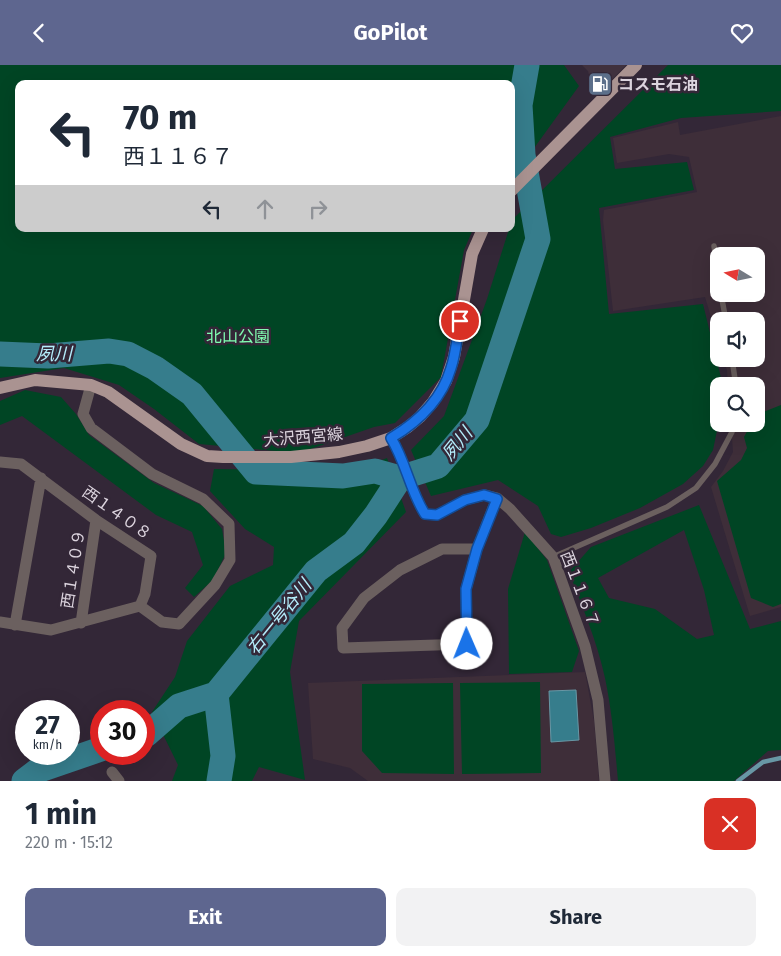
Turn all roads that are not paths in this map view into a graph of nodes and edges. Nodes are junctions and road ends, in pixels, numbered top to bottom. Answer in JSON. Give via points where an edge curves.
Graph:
{"nodes":[{"id":1,"x":636,"y":65,"type":"edge"},
{"id":2,"x":515,"y":187,"type":"edge"},
{"id":3,"x":482,"y":232,"type":"edge"},
{"id":4,"x":91,"y":385,"type":"junction"},
{"id":5,"x":0,"y":388,"type":"edge"},
{"id":6,"x":732,"y":432,"type":"edge"},
{"id":7,"x":391,"y":438,"type":"junction"},
{"id":8,"x":0,"y":463,"type":"edge"},
{"id":9,"x":41,"y":478,"type":"junction"},
{"id":10,"x":497,"y":499,"type":"junction"},
{"id":11,"x":96,"y":519,"type":"junction"},
{"id":12,"x":477,"y":549,"type":"junction"},
{"id":13,"x":554,"y":557,"type":"junction"},
{"id":14,"x":140,"y":606,"type":"junction"},
{"id":15,"x":0,"y":622,"type":"edge"},
{"id":16,"x":81,"y":623,"type":"junction"},
{"id":17,"x":15,"y":625,"type":"junction"},
{"id":18,"x":605,"y":781,"type":"edge"}],
"edges":[{"from":1,"to":2,"type":"main road"},
{"from":3,"to":7,"type":"main road","name":"大沢西宮線","via":[[472,254],[454,357],[446,381],[420,417]]},
{"from":4,"to":5,"type":"main road","name":"大沢西宮線","via":[[35,380]]},
{"from":4,"to":7,"type":"main road","name":"大沢西宮線","via":[[108,392],[182,444],[207,456],[291,457],[367,446]]},
{"from":4,"to":14,"type":"street","via":[[83,414],[91,428],[152,474],[203,499],[229,524],[230,560],[215,585],[179,624],[162,622]]},
{"from":6,"to":13,"type":"lane","via":[[716,464],[696,488],[667,507]]},
{"from":7,"to":10,"type":"street","via":[[400,451],[425,514],[437,515],[465,500],[484,495]]},
{"from":8,"to":9,"type":"street","name":"西１４０８","via":[[21,464]]},
{"from":9,"to":11,"type":"street","name":"西１４０８"},
{"from":9,"to":17,"type":"street"},
{"from":10,"to":12,"type":"street"},
{"from":10,"to":13,"type":"street","name":"西１１６７"},
{"from":11,"to":14,"type":"street","name":"西１４０８","via":[[151,556]]},
{"from":11,"to":16,"type":"street","name":"西１４０９"},
{"from":12,"to":12,"type":"street","via":[[442,549],[400,569],[364,598],[342,628],[343,648],[467,644],[466,589]]},
{"from":13,"to":18,"type":"street","name":"西１１６７","via":[[585,646],[598,700]]},
{"from":14,"to":16,"type":"street"},
{"from":15,"to":17,"type":"street"},
{"from":16,"to":17,"type":"street","via":[[51,630]]}]}
